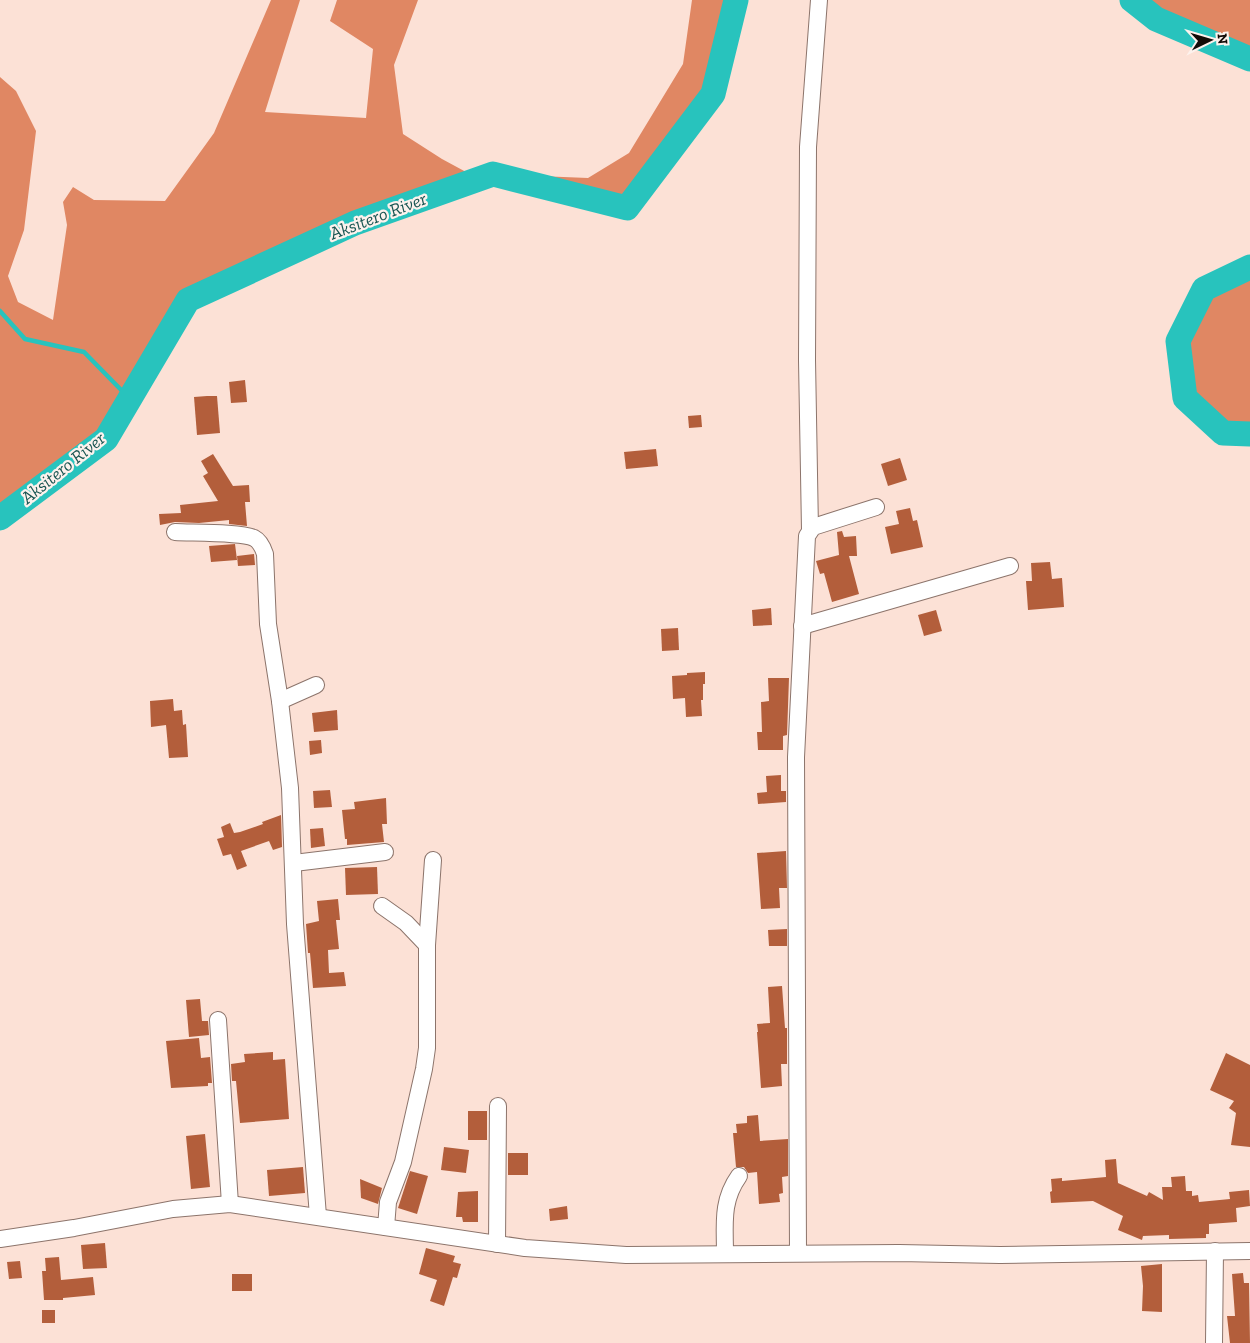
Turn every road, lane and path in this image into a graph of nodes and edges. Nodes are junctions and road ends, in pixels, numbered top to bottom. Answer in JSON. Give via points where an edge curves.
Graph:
{"nodes":[{"id":1,"x":819,"y":0,"type":"edge"},
{"id":2,"x":876,"y":507,"type":"dead end"},
{"id":3,"x":810,"y":530,"type":"junction"},
{"id":4,"x":175,"y":532,"type":"dead end"},
{"id":5,"x":1010,"y":566,"type":"dead end"},
{"id":6,"x":802,"y":626,"type":"junction"},
{"id":7,"x":316,"y":685,"type":"dead end"},
{"id":8,"x":280,"y":701,"type":"junction"},
{"id":9,"x":385,"y":852,"type":"dead end"},
{"id":10,"x":432,"y":860,"type":"dead end"},
{"id":11,"x":294,"y":863,"type":"junction"},
{"id":12,"x":382,"y":906,"type":"dead end"},
{"id":13,"x":427,"y":945,"type":"junction"},
{"id":14,"x":218,"y":1020,"type":"dead end"},
{"id":15,"x":498,"y":1106,"type":"dead end"},
{"id":16,"x":738,"y":1176,"type":"dead end"},
{"id":17,"x":230,"y":1204,"type":"junction"},
{"id":18,"x":318,"y":1216,"type":"junction"},
{"id":19,"x":386,"y":1227,"type":"junction"},
{"id":20,"x":0,"y":1239,"type":"edge"},
{"id":21,"x":497,"y":1244,"type":"junction"},
{"id":22,"x":1249,"y":1246,"type":"edge"},
{"id":23,"x":1215,"y":1251,"type":"junction"},
{"id":24,"x":798,"y":1253,"type":"junction"},
{"id":25,"x":725,"y":1254,"type":"junction"},
{"id":26,"x":1214,"y":1343,"type":"edge"}],
"edges":[{"from":1,"to":3,"type":"street","via":[[808,147]]},
{"from":2,"to":3,"type":"street"},
{"from":3,"to":6,"type":"street"},
{"from":4,"to":8,"type":"street","via":[[244,536],[261,544],[265,554],[268,624]]},
{"from":5,"to":6,"type":"street"},
{"from":6,"to":24,"type":"street","via":[[796,766]]},
{"from":7,"to":8,"type":"street"},
{"from":8,"to":11,"type":"street"},
{"from":9,"to":11,"type":"street"},
{"from":10,"to":13,"type":"street"},
{"from":11,"to":18,"type":"street","via":[[295,924]]},
{"from":12,"to":13,"type":"street","via":[[406,923]]},
{"from":13,"to":19,"type":"street","via":[[424,1069],[403,1162],[388,1202]]},
{"from":14,"to":17,"type":"street"},
{"from":15,"to":21,"type":"street"},
{"from":16,"to":25,"type":"street","via":[[727,1196]]},
{"from":17,"to":18,"type":"street"},
{"from":17,"to":20,"type":"street","via":[[173,1208]]},
{"from":18,"to":19,"type":"street"},
{"from":19,"to":21,"type":"street"},
{"from":21,"to":25,"type":"street","via":[[626,1255]]},
{"from":22,"to":23,"type":"street"},
{"from":23,"to":24,"type":"street","via":[[1000,1255]]},
{"from":23,"to":26,"type":"street"},
{"from":24,"to":25,"type":"street"}]}
